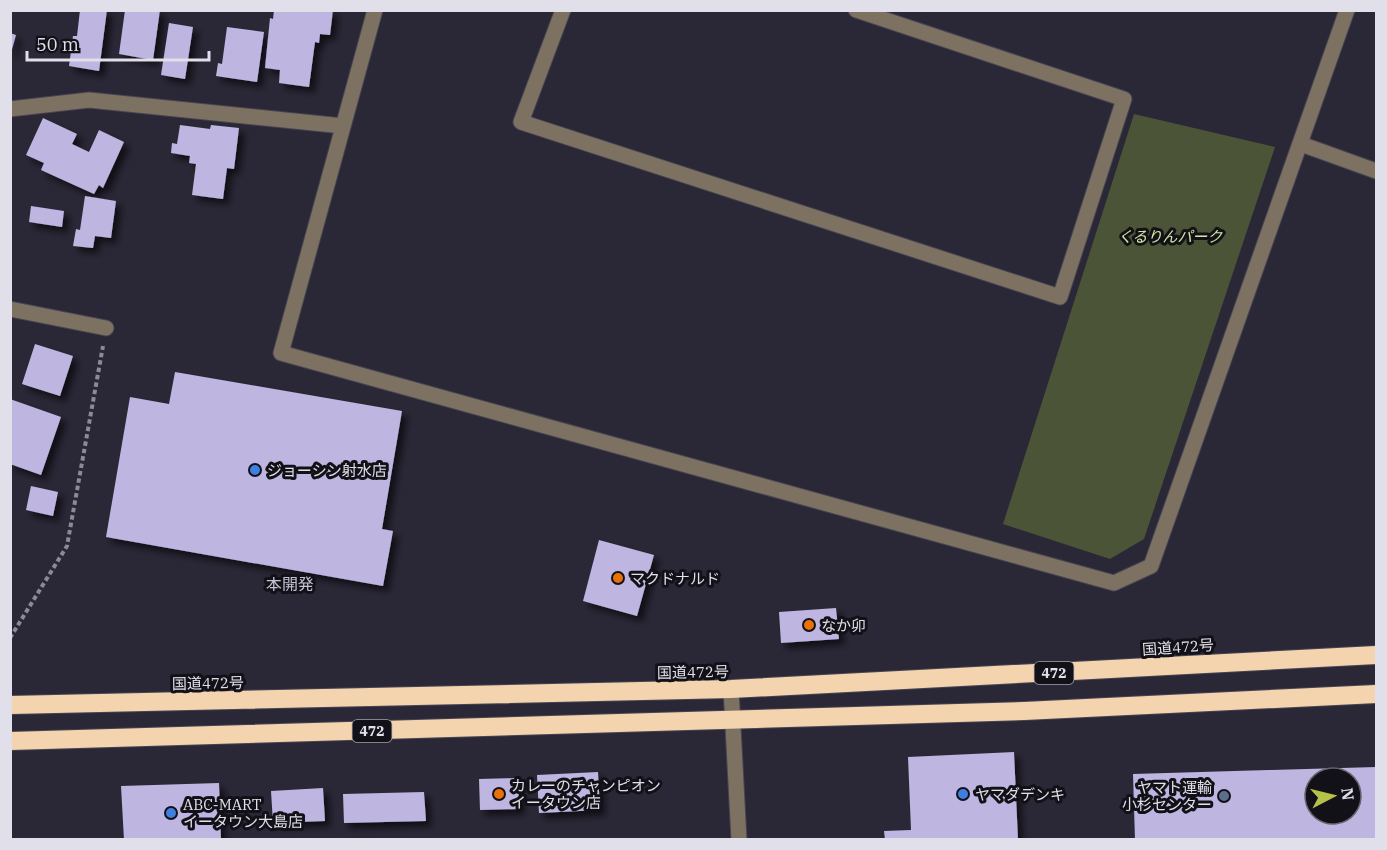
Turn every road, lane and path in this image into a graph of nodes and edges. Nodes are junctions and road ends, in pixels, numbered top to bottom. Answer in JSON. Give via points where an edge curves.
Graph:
{"nodes":[{"id":1,"x":375,"y":10,"type":"edge"},
{"id":2,"x":563,"y":10,"type":"edge"},
{"id":3,"x":856,"y":10,"type":"edge"},
{"id":4,"x":1347,"y":10,"type":"edge"},
{"id":5,"x":10,"y":109,"type":"edge"},
{"id":6,"x":344,"y":126,"type":"junction"},
{"id":7,"x":1301,"y":144,"type":"junction"},
{"id":8,"x":1377,"y":171,"type":"edge"},
{"id":9,"x":10,"y":309,"type":"edge"},
{"id":10,"x":106,"y":328,"type":"joint"},
{"id":11,"x":10,"y":638,"type":"edge"},
{"id":12,"x":1377,"y":655,"type":"edge"},
{"id":13,"x":731,"y":689,"type":"junction"},
{"id":14,"x":1377,"y":694,"type":"edge"},
{"id":15,"x":10,"y":705,"type":"edge"},
{"id":16,"x":734,"y":721,"type":"junction"},
{"id":17,"x":10,"y":741,"type":"edge"},
{"id":18,"x":739,"y":840,"type":"edge"}],
"edges":[{"from":1,"to":6,"type":"street"},
{"from":2,"to":3,"type":"street","via":[[520,122],[1060,297],[1124,99]]},
{"from":4,"to":7,"type":"street"},
{"from":5,"to":6,"type":"street","via":[[89,100]]},
{"from":6,"to":7,"type":"street","via":[[281,353],[1114,583],[1151,566]]},
{"from":7,"to":8,"type":"street"},
{"from":9,"to":10,"type":"street"},
{"from":10,"to":11,"type":"path","via":[[68,546]]},
{"from":12,"to":13,"type":"highway","name":"国道472号","number":"472"},
{"from":13,"to":15,"type":"highway","name":"国道472号","number":"472"},
{"from":13,"to":16,"type":"street"},
{"from":14,"to":16,"type":"highway","number":"472"},
{"from":16,"to":17,"type":"highway","number":"472"},
{"from":16,"to":18,"type":"street"}]}
